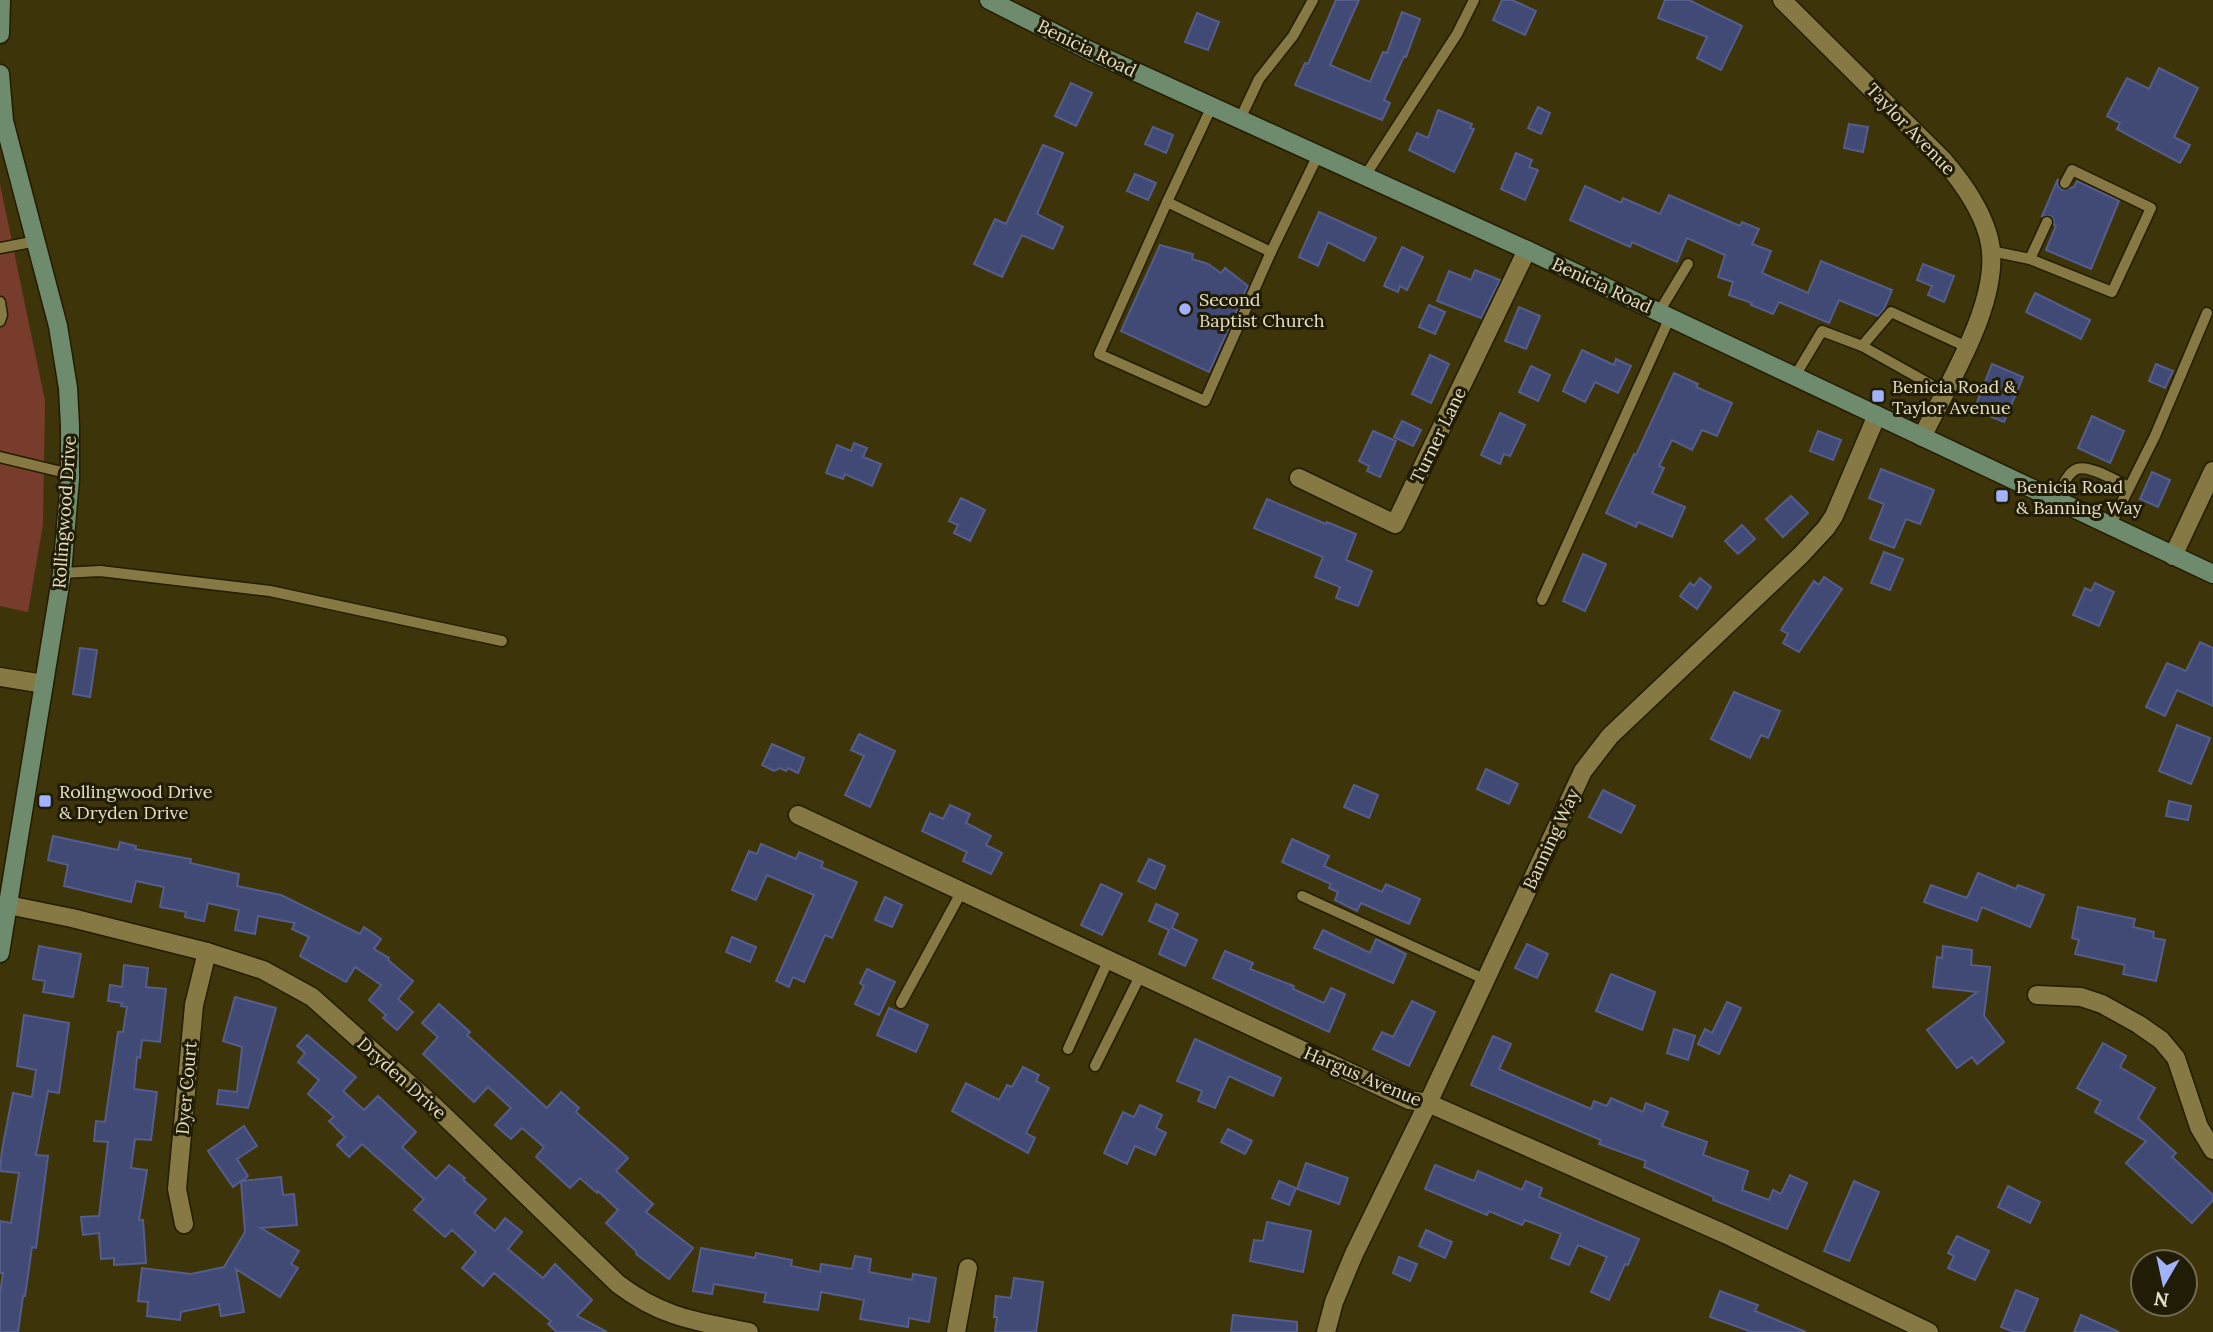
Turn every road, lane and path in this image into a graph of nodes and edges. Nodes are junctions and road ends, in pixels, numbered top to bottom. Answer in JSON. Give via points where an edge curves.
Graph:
{"nodes":[{"id":1,"x":1,"y":0,"type":"edge"},
{"id":2,"x":989,"y":0,"type":"edge"},
{"id":3,"x":1313,"y":0,"type":"edge"},
{"id":4,"x":1474,"y":0,"type":"edge"},
{"id":5,"x":1782,"y":0,"type":"edge"},
{"id":6,"x":0,"y":34,"type":"edge"},
{"id":7,"x":0,"y":74,"type":"edge"},
{"id":8,"x":1212,"y":106,"type":"junction"},
{"id":9,"x":1240,"y":119,"type":"junction"},
{"id":10,"x":1318,"y":155,"type":"junction"},
{"id":11,"x":1365,"y":176,"type":"junction"},
{"id":12,"x":2065,"y":183,"type":"dead end"},
{"id":13,"x":1167,"y":202,"type":"junction"},
{"id":14,"x":2047,"y":222,"type":"dead end"},
{"id":15,"x":37,"y":241,"type":"junction"},
{"id":16,"x":0,"y":248,"type":"edge"},
{"id":17,"x":1527,"y":250,"type":"junction"},
{"id":18,"x":1991,"y":251,"type":"junction"},
{"id":19,"x":1271,"y":252,"type":"junction"},
{"id":20,"x":2030,"y":259,"type":"junction"},
{"id":21,"x":1688,"y":264,"type":"dead end"},
{"id":22,"x":0,"y":302,"type":"edge"},
{"id":23,"x":2207,"y":313,"type":"dead end"},
{"id":24,"x":1665,"y":315,"type":"junction"},
{"id":25,"x":0,"y":321,"type":"edge"},
{"id":26,"x":1862,"y":346,"type":"junction"},
{"id":27,"x":1967,"y":347,"type":"junction"},
{"id":28,"x":1795,"y":376,"type":"junction"},
{"id":29,"x":1944,"y":392,"type":"junction"},
{"id":30,"x":1877,"y":415,"type":"junction"},
{"id":31,"x":1922,"y":437,"type":"junction"},
{"id":32,"x":0,"y":457,"type":"edge"},
{"id":33,"x":2213,"y":471,"type":"edge"},
{"id":34,"x":70,"y":474,"type":"junction"},
{"id":35,"x":1299,"y":478,"type":"dead end"},
{"id":36,"x":2129,"y":487,"type":"junction"},
{"id":37,"x":2056,"y":501,"type":"junction"},
{"id":38,"x":2110,"y":526,"type":"junction"},
{"id":39,"x":2173,"y":556,"type":"junction"},
{"id":40,"x":62,"y":573,"type":"junction"},
{"id":41,"x":2213,"y":574,"type":"edge"},
{"id":42,"x":1542,"y":600,"type":"dead end"},
{"id":43,"x":502,"y":641,"type":"dead end"},
{"id":44,"x":0,"y":677,"type":"edge"},
{"id":45,"x":44,"y":684,"type":"junction"},
{"id":46,"x":798,"y":815,"type":"dead end"},
{"id":47,"x":962,"y":891,"type":"junction"},
{"id":48,"x":1302,"y":897,"type":"dead end"},
{"id":49,"x":8,"y":905,"type":"junction"},
{"id":50,"x":207,"y":952,"type":"junction"},
{"id":51,"x":0,"y":953,"type":"edge"},
{"id":52,"x":1108,"y":961,"type":"junction"},
{"id":53,"x":1140,"y":976,"type":"junction"},
{"id":54,"x":1484,"y":979,"type":"junction"},
{"id":55,"x":2037,"y":995,"type":"dead end"},
{"id":56,"x":901,"y":1003,"type":"dead end"},
{"id":57,"x":1068,"y":1049,"type":"dead end"},
{"id":58,"x":1095,"y":1066,"type":"dead end"},
{"id":59,"x":1428,"y":1103,"type":"junction"},
{"id":60,"x":2213,"y":1150,"type":"edge"},
{"id":61,"x":184,"y":1224,"type":"dead end"},
{"id":62,"x":968,"y":1268,"type":"dead end"},
{"id":63,"x":749,"y":1332,"type":"edge"},
{"id":64,"x":956,"y":1332,"type":"edge"},
{"id":65,"x":1326,"y":1332,"type":"edge"},
{"id":66,"x":1929,"y":1332,"type":"edge"}],
"edges":[{"from":1,"to":6,"type":"main road"},
{"from":2,"to":8,"type":"main road","name":"Benicia Road"},
{"from":3,"to":9,"type":"lane","via":[[1293,36],[1259,79]]},
{"from":4,"to":11,"type":"lane"},
{"from":5,"to":18,"type":"street","name":"Taylor Avenue","via":[[1956,176],[1977,210]]},
{"from":7,"to":15,"type":"main road","name":"Rollingwood Drive","via":[[4,121]]},
{"from":8,"to":9,"type":"main road","name":"Benicia Road"},
{"from":8,"to":13,"type":"lane"},
{"from":9,"to":10,"type":"main road","name":"Benicia Road"},
{"from":10,"to":11,"type":"main road","name":"Benicia Road"},
{"from":10,"to":19,"type":"lane"},
{"from":11,"to":17,"type":"main road","name":"Benicia Road"},
{"from":12,"to":20,"type":"lane","via":[[2072,170],[2151,208],[2112,292]]},
{"from":13,"to":19,"type":"lane"},
{"from":13,"to":19,"type":"lane","via":[[1099,354],[1205,401]]},
{"from":14,"to":20,"type":"lane"},
{"from":15,"to":16,"type":"lane"},
{"from":15,"to":34,"type":"main road","name":"Rollingwood Drive","via":[[68,388]]},
{"from":17,"to":24,"type":"main road","name":"Benicia Road"},
{"from":17,"to":35,"type":"street","name":"Turner Lane","via":[[1395,524]]},
{"from":18,"to":20,"type":"lane"},
{"from":18,"to":27,"type":"street","name":"Taylor Avenue","via":[[1990,286]]},
{"from":21,"to":24,"type":"lane"},
{"from":22,"to":25,"type":"lane"},
{"from":23,"to":36,"type":"lane"},
{"from":24,"to":28,"type":"main road","name":"Benicia Road"},
{"from":24,"to":42,"type":"lane"},
{"from":26,"to":27,"type":"lane","via":[[1891,312]]},
{"from":26,"to":28,"type":"lane","via":[[1822,331]]},
{"from":26,"to":29,"type":"lane"},
{"from":27,"to":29,"type":"street","name":"Taylor Avenue"},
{"from":28,"to":30,"type":"main road","name":"Benicia Road"},
{"from":29,"to":31,"type":"street","name":"Taylor Avenue"},
{"from":30,"to":31,"type":"main road","name":"Benicia Road"},
{"from":30,"to":54,"type":"street","name":"Banning Way","via":[[1834,516],[1817,539],[1592,757]]},
{"from":31,"to":37,"type":"main road","name":"Benicia Road"},
{"from":32,"to":34,"type":"lane"},
{"from":33,"to":39,"type":"street"},
{"from":34,"to":40,"type":"main road","name":"Rollingwood Drive"},
{"from":36,"to":37,"type":"lane","via":[[2086,468],[2077,469]]},
{"from":36,"to":38,"type":"lane"},
{"from":37,"to":38,"type":"main road","name":"Benicia Road"},
{"from":38,"to":39,"type":"main road","name":"Benicia Road"},
{"from":39,"to":41,"type":"main road","name":"Benicia Road"},
{"from":40,"to":43,"type":"lane","via":[[100,571],[270,591]]},
{"from":40,"to":45,"type":"main road","name":"Rollingwood Drive"},
{"from":44,"to":45,"type":"street"},
{"from":45,"to":49,"type":"main road","name":"Rollingwood Drive"},
{"from":46,"to":47,"type":"street","name":"Hargus Avenue"},
{"from":47,"to":52,"type":"street","name":"Hargus Avenue"},
{"from":47,"to":56,"type":"lane"},
{"from":48,"to":54,"type":"lane"},
{"from":49,"to":50,"type":"street","name":"Dryden Drive"},
{"from":49,"to":51,"type":"main road","name":"Rollingwood Drive"},
{"from":50,"to":61,"type":"street","name":"Dyer Court","via":[[194,1005],[177,1189]]},
{"from":50,"to":63,"type":"street","name":"Dryden Drive","via":[[263,970],[312,997],[436,1107],[581,1251],[640,1301],[679,1318]]},
{"from":52,"to":53,"type":"street","name":"Hargus Avenue"},
{"from":52,"to":57,"type":"lane"},
{"from":53,"to":58,"type":"lane"},
{"from":53,"to":59,"type":"street","name":"Hargus Avenue","via":[[1409,1100]]},
{"from":54,"to":59,"type":"street","name":"Banning Way"},
{"from":55,"to":60,"type":"street","via":[[2102,1004],[2161,1040],[2176,1058],[2199,1127]]},
{"from":59,"to":65,"type":"street","name":"Banning Way","via":[[1354,1254]]},
{"from":59,"to":66,"type":"street","name":"Hargus Avenue","via":[[1725,1234]]},
{"from":62,"to":64,"type":"street"}]}
